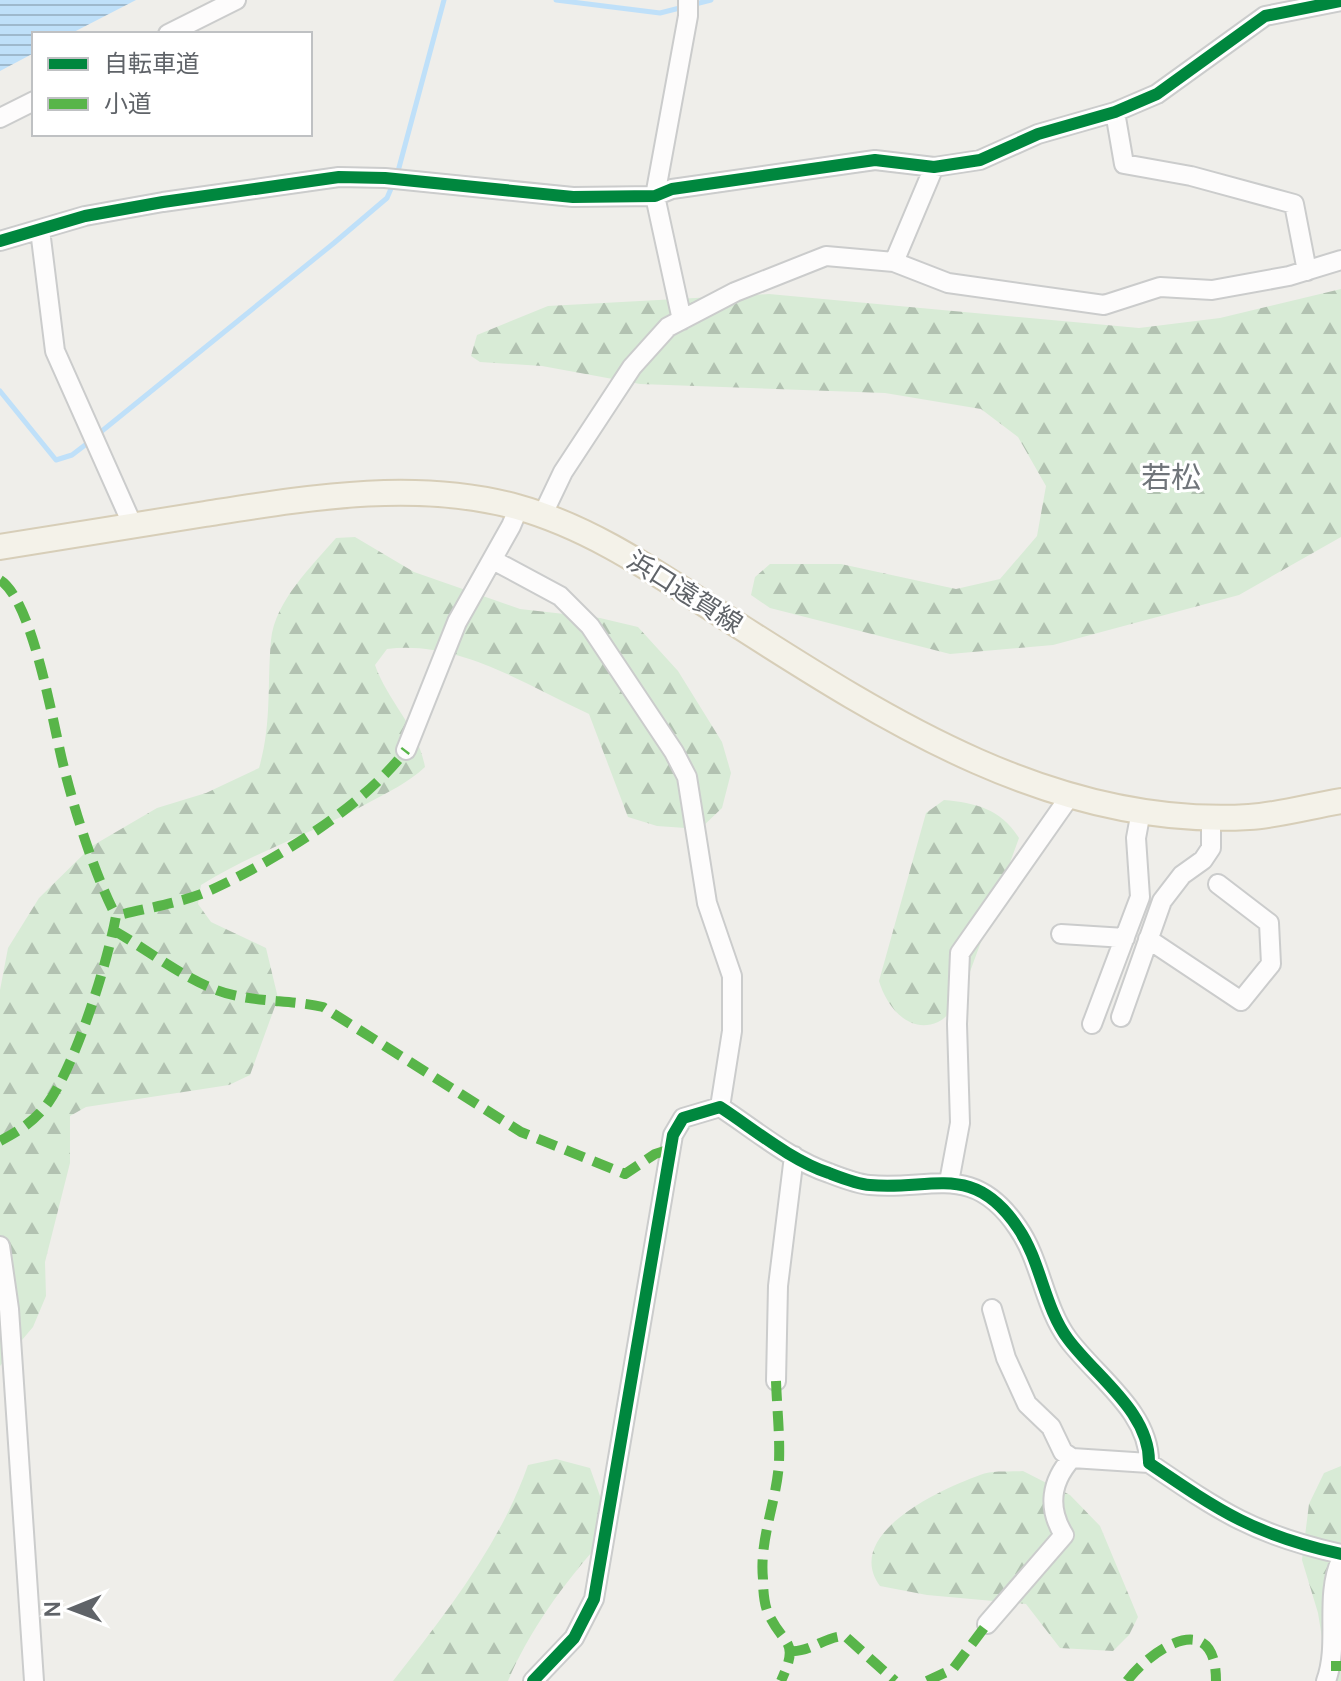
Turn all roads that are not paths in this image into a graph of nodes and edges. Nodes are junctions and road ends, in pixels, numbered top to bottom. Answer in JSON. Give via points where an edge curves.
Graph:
{"nodes":[{"id":1,"x":236,"y":0,"type":"edge"},
{"id":2,"x":688,"y":0,"type":"edge"},
{"id":3,"x":1341,"y":1,"type":"edge"},
{"id":4,"x":172,"y":32,"type":"edge"},
{"id":5,"x":32,"y":102,"type":"edge"},
{"id":6,"x":1115,"y":112,"type":"junction"},
{"id":7,"x":0,"y":118,"type":"edge"},
{"id":8,"x":934,"y":167,"type":"junction"},
{"id":9,"x":655,"y":196,"type":"junction"},
{"id":10,"x":40,"y":230,"type":"junction"},
{"id":11,"x":0,"y":241,"type":"edge"},
{"id":12,"x":1341,"y":260,"type":"edge"},
{"id":13,"x":894,"y":262,"type":"junction"},
{"id":14,"x":1307,"y":271,"type":"junction"},
{"id":15,"x":682,"y":320,"type":"junction"},
{"id":16,"x":519,"y":507,"type":"junction"},
{"id":17,"x":542,"y":516,"type":"junction"},
{"id":18,"x":133,"y":526,"type":"junction"},
{"id":19,"x":0,"y":547,"type":"edge"},
{"id":20,"x":493,"y":560,"type":"junction"},
{"id":21,"x":406,"y":750,"type":"dead end"},
{"id":22,"x":1070,"y":796,"type":"junction"},
{"id":23,"x":1341,"y":801,"type":"edge"},
{"id":24,"x":1141,"y":811,"type":"junction"},
{"id":25,"x":1211,"y":817,"type":"junction"},
{"id":26,"x":1218,"y":884,"type":"dead end"},
{"id":27,"x":1061,"y":934,"type":"dead end"},
{"id":28,"x":1125,"y":938,"type":"junction"},
{"id":29,"x":1148,"y":939,"type":"junction"},
{"id":30,"x":1121,"y":1017,"type":"dead end"},
{"id":31,"x":1092,"y":1024,"type":"dead end"},
{"id":32,"x":720,"y":1107,"type":"junction"},
{"id":33,"x":794,"y":1156,"type":"junction"},
{"id":34,"x":949,"y":1182,"type":"junction"},
{"id":35,"x":0,"y":1246,"type":"edge"},
{"id":36,"x":992,"y":1309,"type":"dead end"},
{"id":37,"x":776,"y":1381,"type":"dead end"},
{"id":38,"x":1072,"y":1458,"type":"junction"},
{"id":39,"x":1149,"y":1463,"type":"junction"},
{"id":40,"x":1341,"y":1554,"type":"edge"},
{"id":41,"x":1341,"y":1560,"type":"edge"},
{"id":42,"x":987,"y":1624,"type":"dead end"},
{"id":43,"x":34,"y":1681,"type":"edge"},
{"id":44,"x":533,"y":1681,"type":"edge"},
{"id":45,"x":1326,"y":1681,"type":"edge"}],
"edges":[{"from":1,"to":4,"type":"street"},
{"from":2,"to":9,"type":"street"},
{"from":3,"to":6,"type":"street","via":[[1265,16],[1157,94]]},
{"from":5,"to":7,"type":"street"},
{"from":6,"to":8,"type":"street","via":[[1038,134],[980,160]]},
{"from":6,"to":14,"type":"street","via":[[1124,164],[1294,204]]},
{"from":8,"to":9,"type":"street","via":[[875,160],[672,189]]},
{"from":8,"to":13,"type":"street"},
{"from":9,"to":10,"type":"street","via":[[573,197],[339,177],[186,197]]},
{"from":9,"to":15,"type":"street"},
{"from":10,"to":11,"type":"street"},
{"from":10,"to":18,"type":"street","via":[[55,351]]},
{"from":12,"to":14,"type":"street"},
{"from":13,"to":14,"type":"street","via":[[948,283],[1104,305],[1160,287],[1212,290]]},
{"from":13,"to":15,"type":"street","via":[[826,256],[735,292]]},
{"from":15,"to":17,"type":"street","via":[[668,327],[632,367],[563,472]]},
{"from":16,"to":17,"type":"main road","name":"浜口遠賀線"},
{"from":16,"to":18,"type":"main road","name":"浜口遠賀線","via":[[460,495],[309,497]]},
{"from":16,"to":20,"type":"street"},
{"from":17,"to":22,"type":"main road","name":"浜口遠賀線","via":[[616,548],[825,681],[912,729],[1030,786]]},
{"from":18,"to":19,"type":"main road","name":"浜口遠賀線"},
{"from":20,"to":21,"type":"street","via":[[457,622]]},
{"from":20,"to":32,"type":"street","via":[[560,596],[590,626],[687,777],[707,903],[732,976],[732,1031]]},
{"from":22,"to":24,"type":"main road","name":"浜口遠賀線"},
{"from":22,"to":34,"type":"street","via":[[960,953],[960,1123]]},
{"from":23,"to":25,"type":"main road","name":"浜口遠賀線","via":[[1251,817]]},
{"from":24,"to":25,"type":"main road","name":"浜口遠賀線"},
{"from":24,"to":28,"type":"street","via":[[1136,838],[1140,897]]},
{"from":25,"to":29,"type":"street","via":[[1211,848],[1162,901]]},
{"from":26,"to":29,"type":"street","via":[[1269,923],[1271,964],[1241,1001]]},
{"from":27,"to":28,"type":"street"},
{"from":28,"to":31,"type":"street"},
{"from":29,"to":30,"type":"street"},
{"from":32,"to":33,"type":"street"},
{"from":32,"to":44,"type":"street","via":[[683,1118],[673,1135],[594,1599],[574,1638]]},
{"from":33,"to":34,"type":"street","via":[[826,1173],[870,1185]]},
{"from":33,"to":37,"type":"street","via":[[778,1286]]},
{"from":34,"to":39,"type":"street","via":[[992,1202],[1018,1228],[1058,1322],[1129,1409],[1149,1447]]},
{"from":35,"to":43,"type":"street","via":[[9,1309]]},
{"from":36,"to":38,"type":"street","via":[[1027,1404]]},
{"from":38,"to":39,"type":"street"},
{"from":38,"to":42,"type":"street","via":[[1054,1482],[1052,1501],[1064,1535]]},
{"from":39,"to":40,"type":"street","via":[[1257,1531]]},
{"from":41,"to":45,"type":"street"}]}
